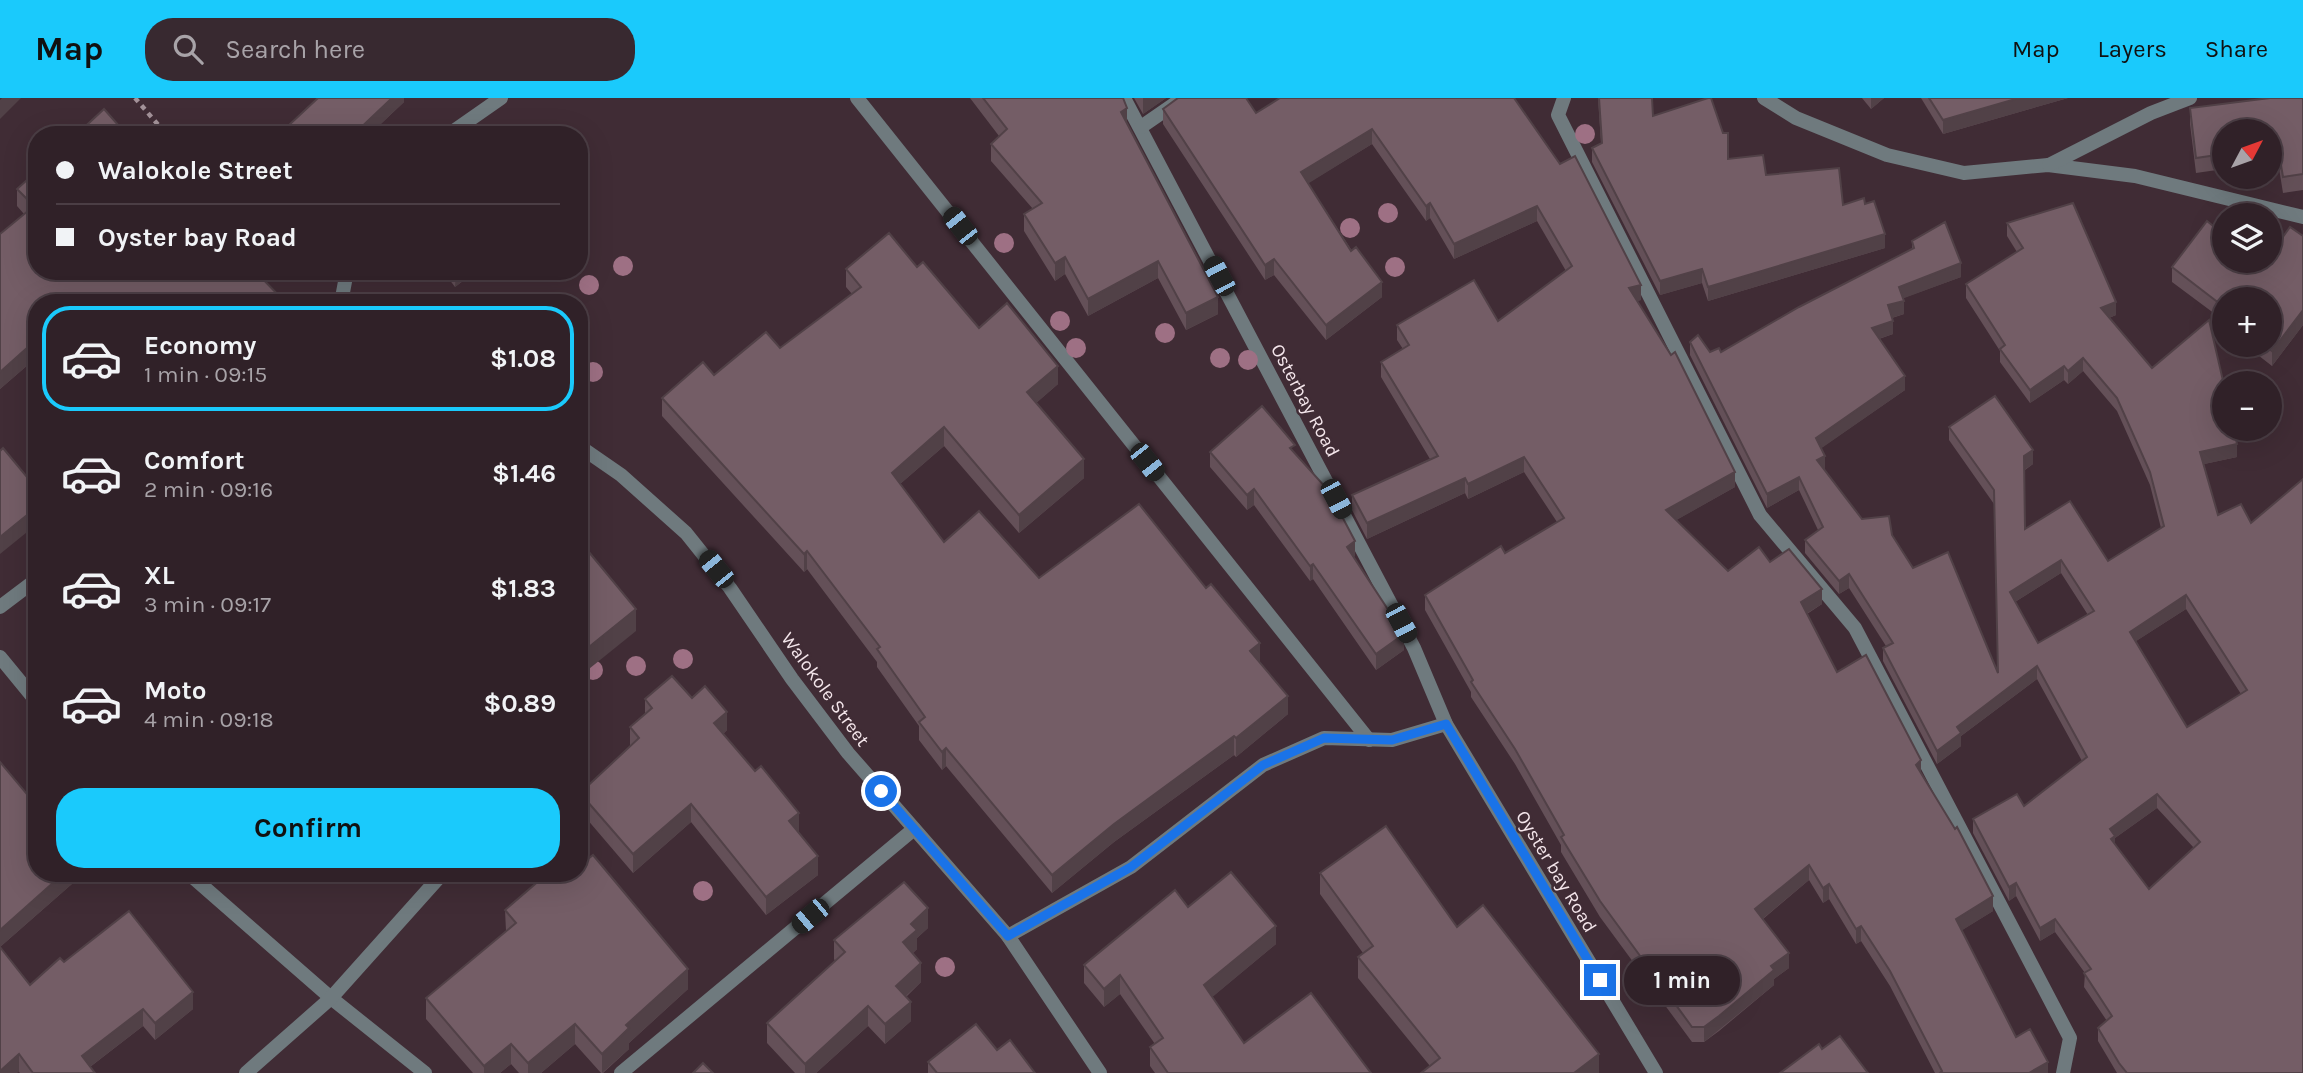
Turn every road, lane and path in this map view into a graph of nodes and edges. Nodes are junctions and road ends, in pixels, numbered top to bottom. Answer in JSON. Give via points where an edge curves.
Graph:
{"nodes":[{"id":1,"x":135,"y":98,"type":"edge"},
{"id":2,"x":501,"y":98,"type":"edge"},
{"id":3,"x":857,"y":98,"type":"edge"},
{"id":4,"x":1124,"y":98,"type":"edge"},
{"id":5,"x":1183,"y":98,"type":"edge"},
{"id":6,"x":1564,"y":98,"type":"edge"},
{"id":7,"x":1765,"y":98,"type":"edge"},
{"id":8,"x":2190,"y":98,"type":"edge"},
{"id":9,"x":159,"y":126,"type":"edge"},
{"id":10,"x":461,"y":126,"type":"edge"},
{"id":11,"x":1141,"y":127,"type":"junction"},
{"id":12,"x":2048,"y":165,"type":"junction"},
{"id":13,"x":2303,"y":218,"type":"edge"},
{"id":14,"x":588,"y":452,"type":"edge"},
{"id":15,"x":28,"y":586,"type":"edge"},
{"id":16,"x":0,"y":607,"type":"edge"},
{"id":17,"x":0,"y":657,"type":"edge"},
{"id":18,"x":28,"y":691,"type":"edge"},
{"id":19,"x":1446,"y":724,"type":"junction"},
{"id":20,"x":1369,"y":740,"type":"junction"},
{"id":21,"x":914,"y":830,"type":"junction"},
{"id":22,"x":198,"y":882,"type":"edge"},
{"id":23,"x":435,"y":882,"type":"edge"},
{"id":24,"x":1008,"y":936,"type":"junction"},
{"id":25,"x":331,"y":998,"type":"junction"},
{"id":26,"x":246,"y":1073,"type":"edge"},
{"id":27,"x":425,"y":1073,"type":"edge"},
{"id":28,"x":621,"y":1073,"type":"edge"},
{"id":29,"x":1100,"y":1073,"type":"edge"},
{"id":30,"x":1657,"y":1073,"type":"edge"},
{"id":31,"x":2063,"y":1073,"type":"edge"}],
"edges":[{"from":1,"to":9,"type":"path"},
{"from":2,"to":10,"type":"street"},
{"from":3,"to":20,"type":"street"},
{"from":4,"to":11,"type":"street","name":"Osterbay Road"},
{"from":5,"to":11,"type":"street"},
{"from":6,"to":31,"type":"street","via":[[1558,116],[1760,515],[1855,628],[2070,1038]]},
{"from":7,"to":12,"type":"street","via":[[1796,118],[1887,155],[1964,173]]},
{"from":8,"to":12,"type":"street"},
{"from":11,"to":19,"type":"street","name":"Osterbay Road","via":[[1414,648]]},
{"from":12,"to":13,"type":"street","via":[[2135,176]]},
{"from":14,"to":21,"type":"street","name":"Walokole Street","via":[[686,533],[848,753]]},
{"from":15,"to":16,"type":"street"},
{"from":17,"to":18,"type":"street"},
{"from":19,"to":20,"type":"street","via":[[1392,740]]},
{"from":19,"to":30,"type":"street","name":"Oyster bay Road"},
{"from":20,"to":24,"type":"street","via":[[1324,738],[1263,765],[1131,867]]},
{"from":21,"to":24,"type":"street","name":"Walokole Street"},
{"from":21,"to":28,"type":"street"},
{"from":22,"to":25,"type":"street"},
{"from":23,"to":25,"type":"street"},
{"from":24,"to":29,"type":"street","name":"Walokole Street"},
{"from":25,"to":26,"type":"street"},
{"from":25,"to":27,"type":"street"}]}
